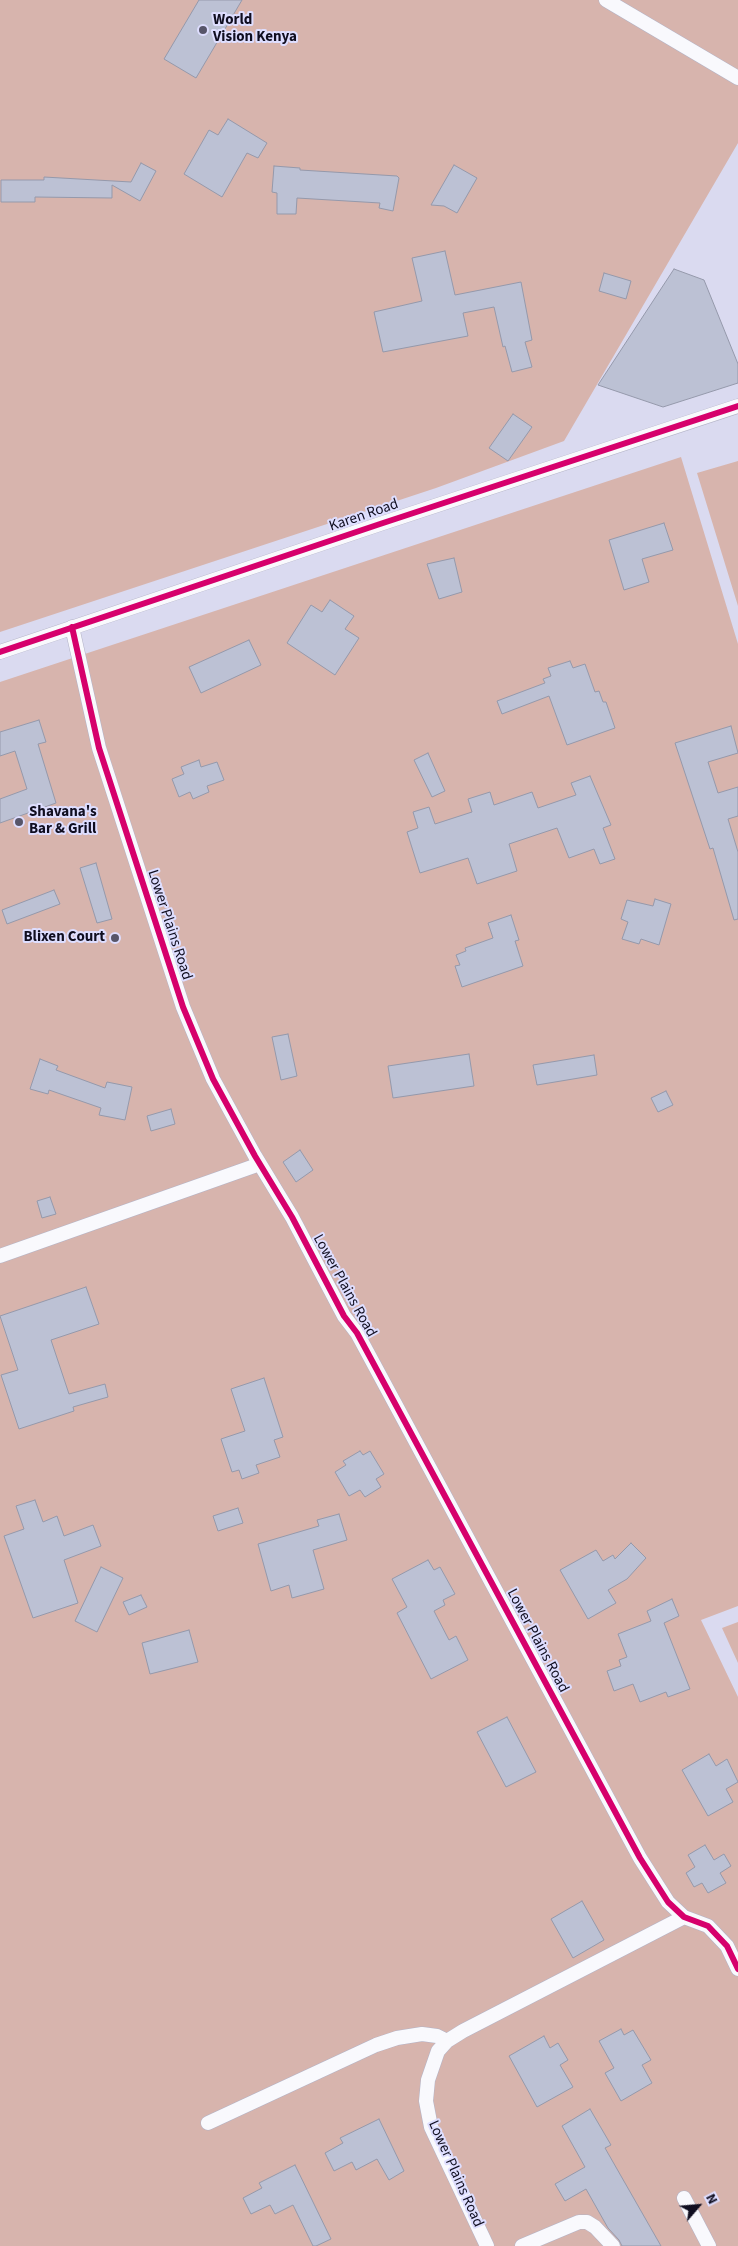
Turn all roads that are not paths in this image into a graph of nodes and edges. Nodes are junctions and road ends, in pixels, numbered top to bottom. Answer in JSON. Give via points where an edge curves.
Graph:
{"nodes":[{"id":1,"x":606,"y":0,"type":"edge"},
{"id":2,"x":738,"y":78,"type":"edge"},
{"id":3,"x":738,"y":406,"type":"edge"},
{"id":4,"x":72,"y":627,"type":"junction"},
{"id":5,"x":0,"y":652,"type":"edge"},
{"id":6,"x":260,"y":1164,"type":"junction"},
{"id":7,"x":0,"y":1256,"type":"edge"},
{"id":8,"x":684,"y":1917,"type":"junction"},
{"id":9,"x":738,"y":1969,"type":"edge"},
{"id":10,"x":447,"y":2041,"type":"junction"},
{"id":11,"x":208,"y":2124,"type":"dead end"},
{"id":12,"x":684,"y":2198,"type":"dead end"},
{"id":13,"x":487,"y":2246,"type":"edge"},
{"id":14,"x":522,"y":2246,"type":"edge"},
{"id":15,"x":613,"y":2246,"type":"edge"},
{"id":16,"x":709,"y":2246,"type":"edge"}],
"edges":[{"from":1,"to":2,"type":"street"},
{"from":3,"to":4,"type":"street","name":"Karen Road"},
{"from":4,"to":5,"type":"street","name":"Karen Road"},
{"from":4,"to":6,"type":"street","name":"Lower Plains Road","via":[[99,748],[183,1007],[213,1079]]},
{"from":6,"to":7,"type":"street"},
{"from":6,"to":8,"type":"street","name":"Lower Plains Road","via":[[344,1316],[357,1333],[640,1858],[668,1902]]},
{"from":8,"to":9,"type":"street","via":[[708,1926],[727,1946]]},
{"from":8,"to":10,"type":"street","name":"Lower Plains Road"},
{"from":10,"to":11,"type":"street","via":[[422,2034],[376,2045]]},
{"from":10,"to":13,"type":"street","name":"Lower Plains Road","via":[[432,2065],[426,2101],[431,2127]]},
{"from":12,"to":16,"type":"street"},
{"from":14,"to":15,"type":"street","via":[[579,2222],[587,2222]]}]}
